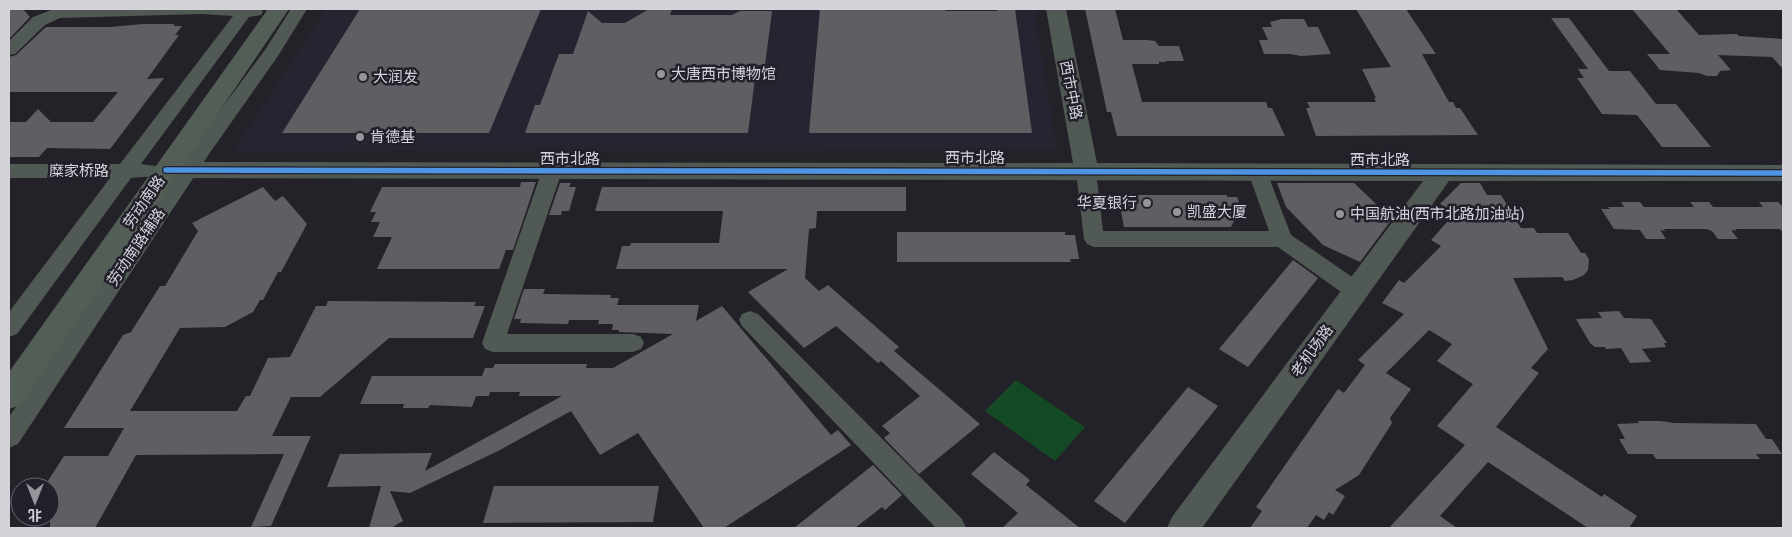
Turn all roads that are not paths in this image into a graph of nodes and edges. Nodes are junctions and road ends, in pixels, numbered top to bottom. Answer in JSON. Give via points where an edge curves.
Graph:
{"nodes":[{"id":1,"x":299,"y":9,"type":"edge"},
{"id":2,"x":1056,"y":9,"type":"edge"},
{"id":3,"x":257,"y":10,"type":"edge"},
{"id":4,"x":9,"y":50,"type":"edge"},
{"id":5,"x":9,"y":171,"type":"edge"},
{"id":6,"x":157,"y":171,"type":"junction"},
{"id":7,"x":552,"y":171,"type":"junction"},
{"id":8,"x":1086,"y":171,"type":"junction"},
{"id":9,"x":1258,"y":172,"type":"junction"},
{"id":10,"x":1442,"y":173,"type":"junction"},
{"id":11,"x":1783,"y":173,"type":"edge"},
{"id":12,"x":1282,"y":239,"type":"junction"},
{"id":13,"x":1356,"y":291,"type":"junction"},
{"id":14,"x":750,"y":320,"type":"dead end"},
{"id":15,"x":9,"y":328,"type":"edge"},
{"id":16,"x":632,"y":343,"type":"dead end"},
{"id":17,"x":9,"y":365,"type":"edge"},
{"id":18,"x":9,"y":396,"type":"edge"},
{"id":19,"x":9,"y":437,"type":"edge"},
{"id":20,"x":953,"y":528,"type":"edge"},
{"id":21,"x":1183,"y":528,"type":"edge"}],
"edges":[{"from":1,"to":6,"type":"street","name":"劳动南路辅路","via":[[272,52]]},
{"from":2,"to":8,"type":"street","name":"西市中路"},
{"from":3,"to":4,"type":"street","via":[[57,13],[39,21]]},
{"from":3,"to":6,"type":"main road","name":"劳动南路"},
{"from":3,"to":6,"type":"street","name":"劳动南路辅路"},
{"from":5,"to":6,"type":"street","name":"糜家桥路"},
{"from":6,"to":7,"type":"street","name":"西市北路"},
{"from":6,"to":15,"type":"street","name":"劳动南路辅路"},
{"from":6,"to":17,"type":"main road","name":"劳动南路"},
{"from":6,"to":18,"type":"main road","name":"劳动南路"},
{"from":6,"to":19,"type":"street","name":"劳动南路辅路"},
{"from":7,"to":8,"type":"street","name":"西市北路"},
{"from":7,"to":16,"type":"street","via":[[493,343]]},
{"from":8,"to":9,"type":"street","name":"西市北路"},
{"from":8,"to":12,"type":"street","via":[[1094,239]]},
{"from":9,"to":10,"type":"street","name":"西市北路"},
{"from":9,"to":12,"type":"street"},
{"from":10,"to":11,"type":"street","name":"西市北路"},
{"from":10,"to":13,"type":"street","name":"老机场路"},
{"from":12,"to":13,"type":"street"},
{"from":13,"to":21,"type":"street","name":"老机场路"},
{"from":14,"to":20,"type":"street"}]}
